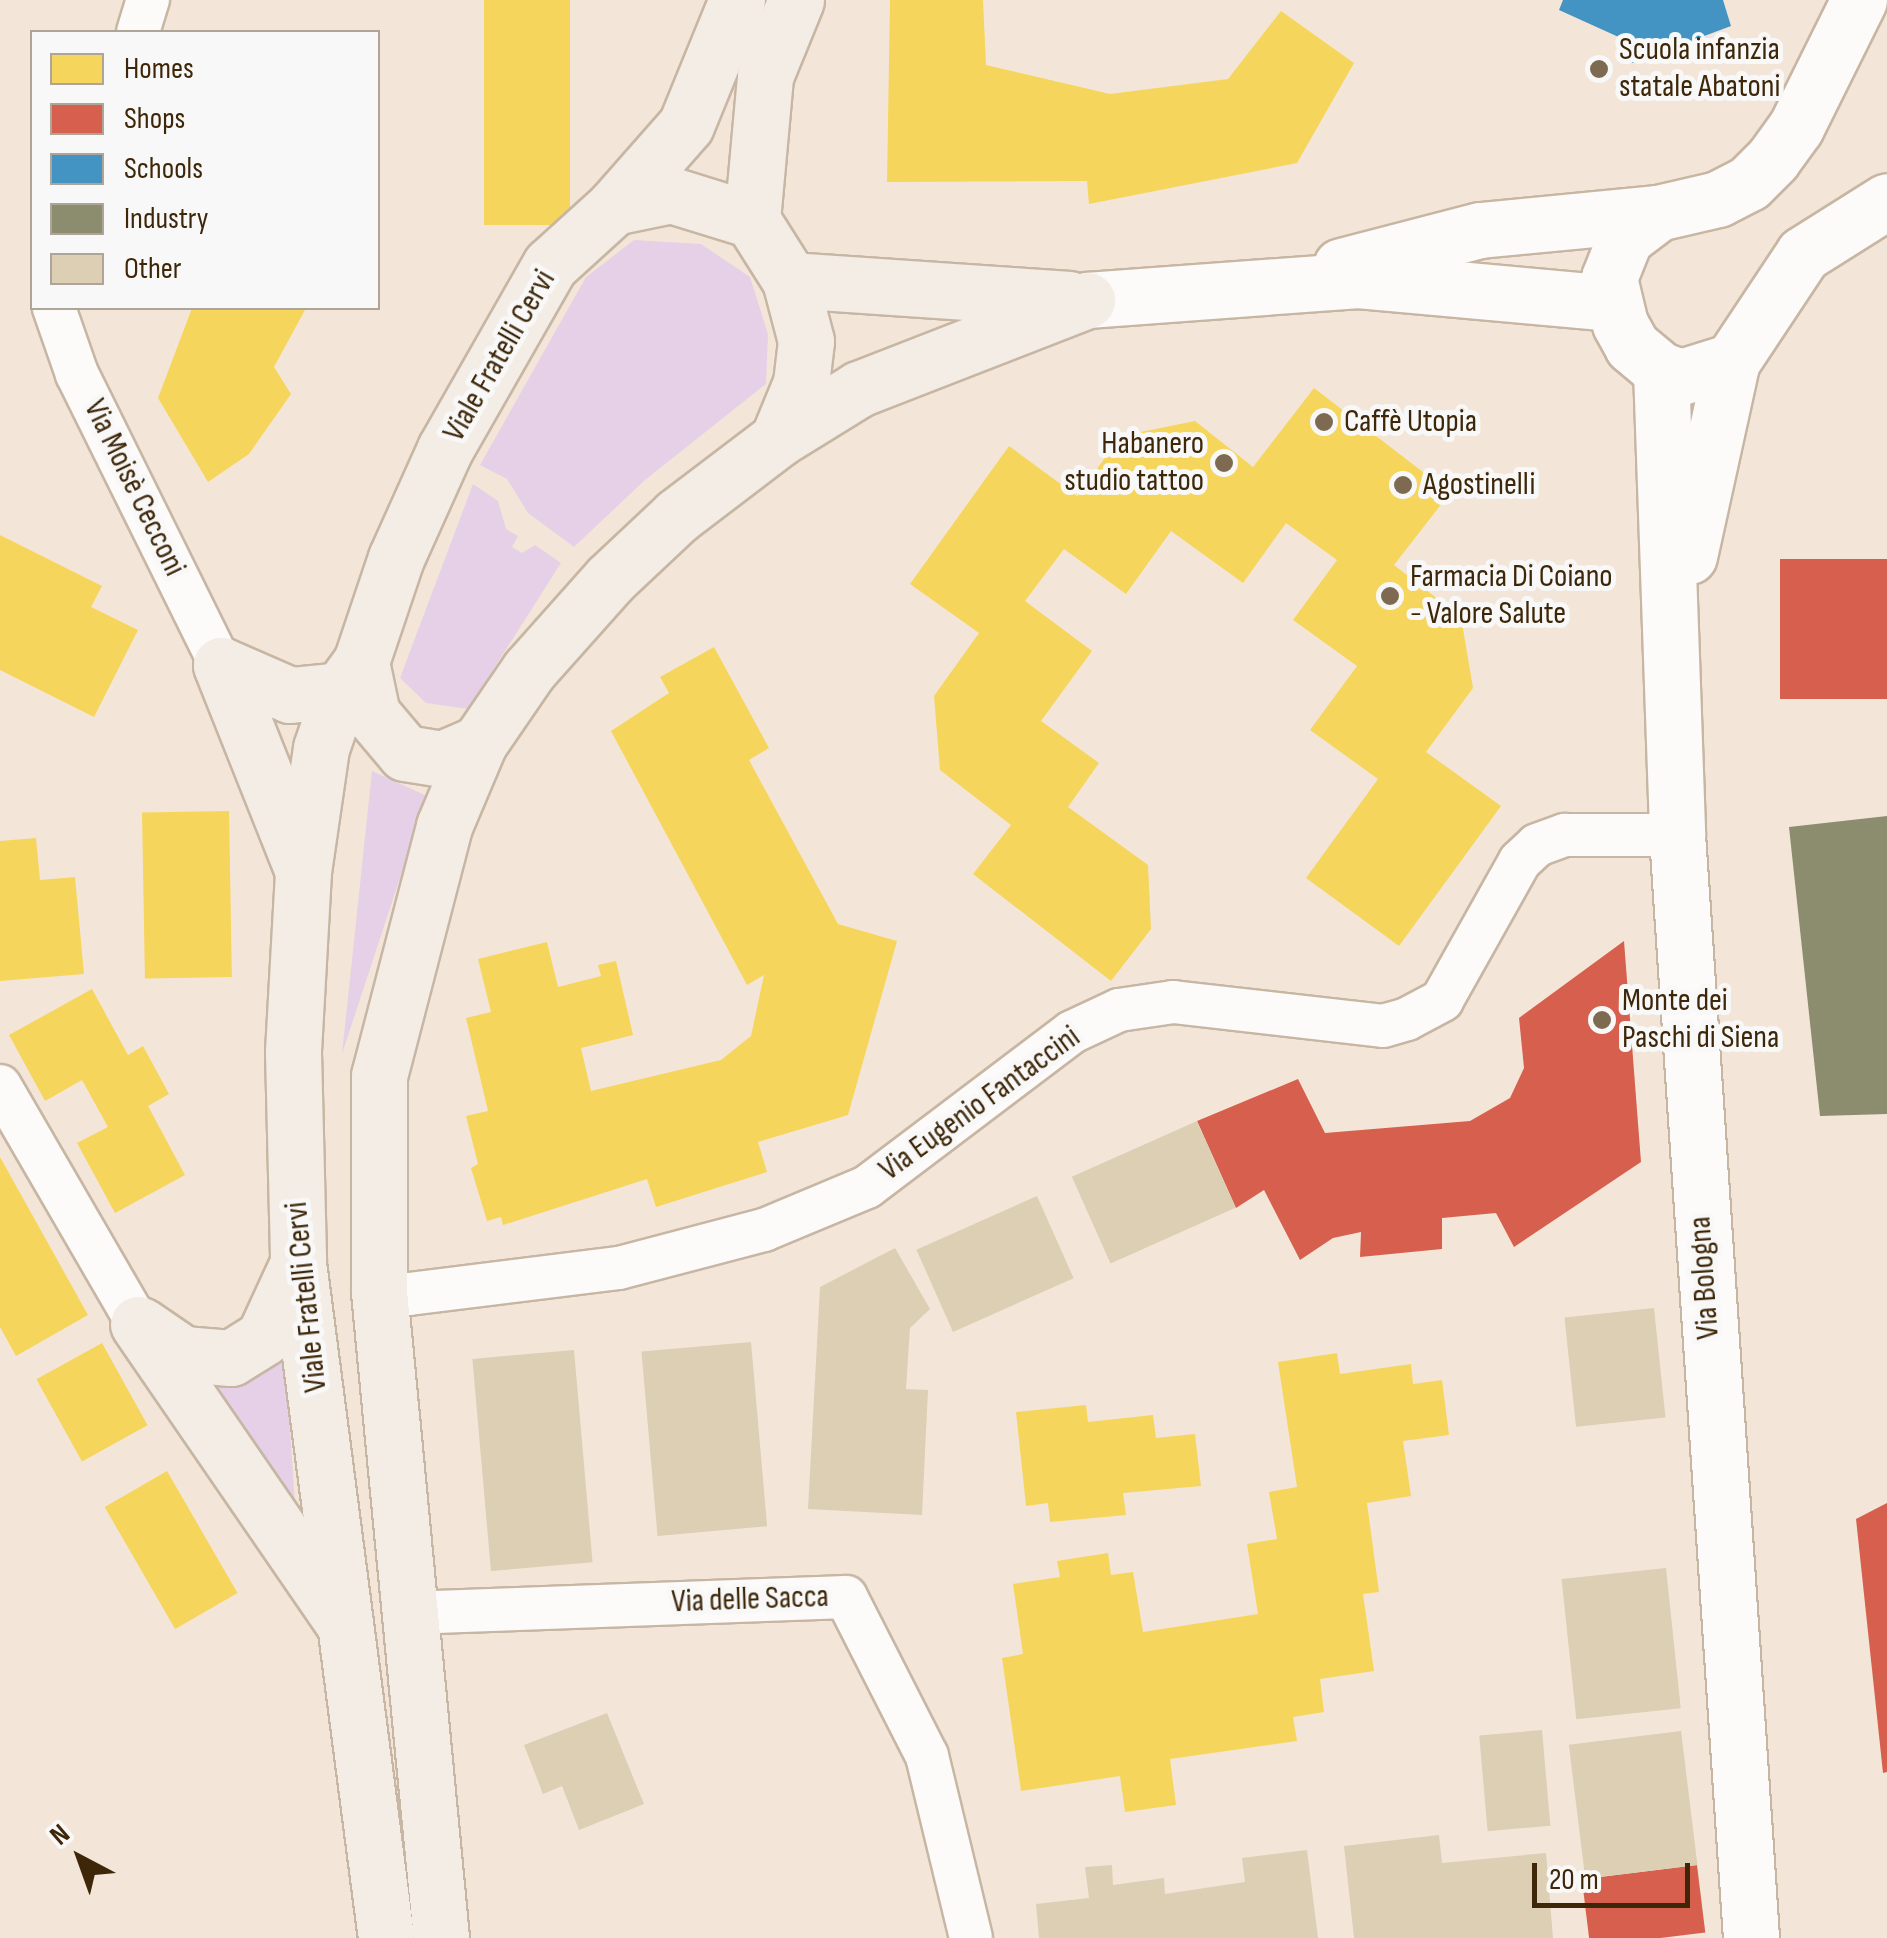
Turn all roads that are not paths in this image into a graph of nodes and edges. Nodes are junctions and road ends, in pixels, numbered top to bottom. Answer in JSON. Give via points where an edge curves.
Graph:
{"nodes":[{"id":1,"x":148,"y":0,"type":"edge"},
{"id":2,"x":737,"y":0,"type":"edge"},
{"id":3,"x":796,"y":0,"type":"edge"},
{"id":4,"x":1858,"y":0,"type":"edge"},
{"id":5,"x":139,"y":30,"type":"edge"},
{"id":6,"x":1887,"y":201,"type":"edge"},
{"id":7,"x":614,"y":208,"type":"junction"},
{"id":8,"x":1658,"y":212,"type":"junction"},
{"id":9,"x":752,"y":220,"type":"junction"},
{"id":10,"x":790,"y":280,"type":"junction"},
{"id":11,"x":1278,"y":284,"type":"junction"},
{"id":12,"x":1087,"y":300,"type":"junction"},
{"id":13,"x":1613,"y":303,"type":"junction"},
{"id":14,"x":55,"y":310,"type":"edge"},
{"id":15,"x":1732,"y":361,"type":"junction"},
{"id":16,"x":1661,"y":370,"type":"junction"},
{"id":17,"x":778,"y":439,"type":"junction"},
{"id":18,"x":1674,"y":618,"type":"junction"},
{"id":19,"x":221,"y":665,"type":"junction"},
{"id":20,"x":351,"y":676,"type":"junction"},
{"id":21,"x":479,"y":743,"type":"junction"},
{"id":22,"x":321,"y":748,"type":"junction"},
{"id":23,"x":405,"y":754,"type":"junction"},
{"id":24,"x":1676,"y":836,"type":"junction"},
{"id":25,"x":304,"y":872,"type":"junction"},
{"id":26,"x":0,"y":1086,"type":"edge"},
{"id":27,"x":298,"y":1263,"type":"junction"},
{"id":28,"x":379,"y":1292,"type":"junction"},
{"id":29,"x":138,"y":1324,"type":"junction"},
{"id":30,"x":409,"y":1614,"type":"junction"},
{"id":31,"x":351,"y":1633,"type":"junction"},
{"id":32,"x":386,"y":1938,"type":"edge"},
{"id":33,"x":442,"y":1938,"type":"edge"},
{"id":34,"x":970,"y":1938,"type":"edge"},
{"id":35,"x":1751,"y":1938,"type":"edge"}],
"edges":[{"from":1,"to":5,"type":"street"},
{"from":2,"to":7,"type":"main road","via":[[686,125]]},
{"from":3,"to":9,"type":"main road","via":[[765,76]]},
{"from":4,"to":8,"type":"street","via":[[1774,159],[1718,199]]},
{"from":6,"to":15,"type":"street","via":[[1803,254]]},
{"from":7,"to":9,"type":"main road","name":"Viale Fratelli Cervi","via":[[671,195]]},
{"from":7,"to":20,"type":"main road","name":"Viale Fratelli Cervi","via":[[550,265],[479,389],[396,558]]},
{"from":8,"to":11,"type":"street","via":[[1480,230]]},
{"from":8,"to":13,"type":"street","via":[[1614,256]]},
{"from":9,"to":10,"type":"main road"},
{"from":10,"to":12,"type":"main road"},
{"from":10,"to":17,"type":"main road","via":[[806,341],[801,383]]},
{"from":11,"to":12,"type":"street"},
{"from":11,"to":13,"type":"street","via":[[1358,280]]},
{"from":12,"to":17,"type":"main road","via":[[859,389]]},
{"from":13,"to":16,"type":"street","via":[[1632,346]]},
{"from":14,"to":19,"type":"street","name":"Via Moisè Cecconi","via":[[77,374]]},
{"from":15,"to":16,"type":"street","via":[[1681,376]]},
{"from":15,"to":18,"type":"street"},
{"from":16,"to":18,"type":"street"},
{"from":17,"to":21,"type":"main road","via":[[677,516],[610,579],[529,670]]},
{"from":18,"to":24,"type":"street","name":"Via Bologna"},
{"from":19,"to":20,"type":"main road","via":[[290,695]]},
{"from":19,"to":22,"type":"main road","via":[[267,726]]},
{"from":19,"to":25,"type":"main road"},
{"from":20,"to":22,"type":"main road","name":"Viale Fratelli Cervi"},
{"from":20,"to":23,"type":"main road"},
{"from":21,"to":23,"type":"main road","via":[[442,759]]},
{"from":21,"to":28,"type":"main road","via":[[444,826],[379,1076]]},
{"from":22,"to":23,"type":"main road"},
{"from":22,"to":25,"type":"main road","name":"Viale Fratelli Cervi"},
{"from":24,"to":28,"type":"street","name":"Via Eugenio Fantaccini","via":[[1565,835],[1538,845],[1520,861],[1442,1000],[1407,1019],[1382,1026],[1173,1002],[1118,1010],[1072,1032],[867,1187],[764,1230],[619,1268]]},
{"from":24,"to":35,"type":"street","name":"Via Bologna"},
{"from":25,"to":27,"type":"main road","name":"Viale Fratelli Cervi","via":[[293,1052]]},
{"from":26,"to":29,"type":"street"},
{"from":27,"to":29,"type":"main road","via":[[264,1337],[231,1358],[184,1354]]},
{"from":27,"to":31,"type":"main road","name":"Viale Fratelli Cervi"},
{"from":28,"to":30,"type":"main road"},
{"from":29,"to":31,"type":"main road"},
{"from":30,"to":33,"type":"main road"},
{"from":30,"to":34,"type":"street","name":"Via delle Sacca","via":[[846,1597],[927,1756]]},
{"from":31,"to":32,"type":"main road","name":"Viale Fratelli Cervi"}]}
